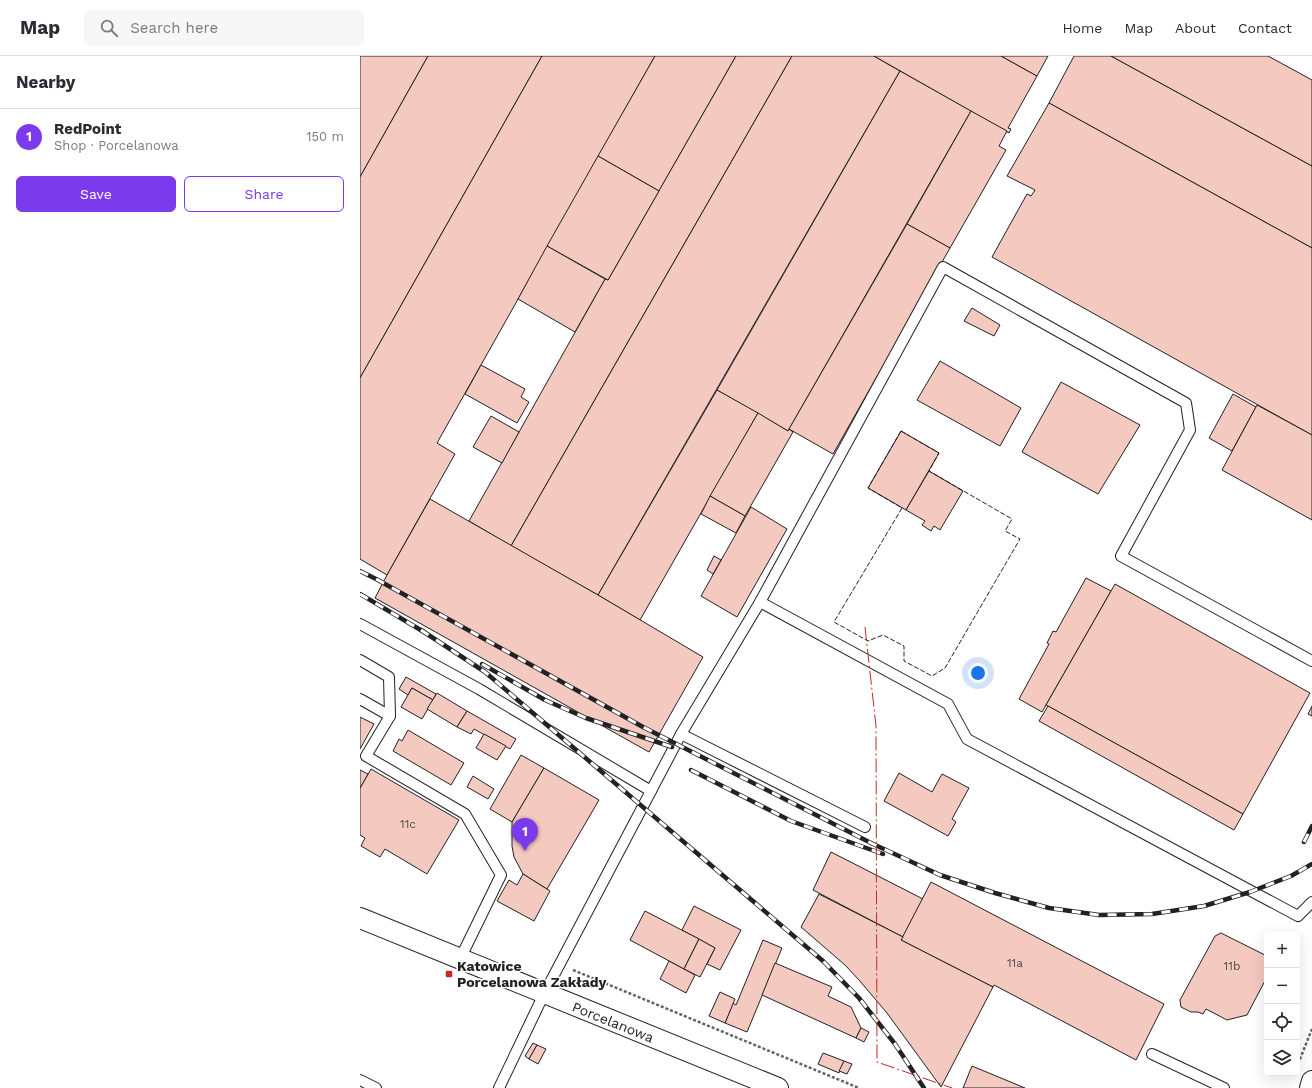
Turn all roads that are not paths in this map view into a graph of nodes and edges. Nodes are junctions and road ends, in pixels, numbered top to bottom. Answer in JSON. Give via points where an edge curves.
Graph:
{"nodes":[{"id":1,"x":760,"y":602,"type":"junction"},
{"id":2,"x":360,"y":624,"type":"edge"},
{"id":3,"x":360,"y":660,"type":"edge"},
{"id":4,"x":1312,"y":661,"type":"edge"},
{"id":5,"x":360,"y":698,"type":"edge"},
{"id":6,"x":390,"y":716,"type":"junction"},
{"id":7,"x":681,"y":734,"type":"junction"},
{"id":8,"x":652,"y":791,"type":"junction"},
{"id":9,"x":866,"y":827,"type":"dead end"},
{"id":10,"x":1312,"y":902,"type":"edge"},
{"id":11,"x":360,"y":918,"type":"edge"},
{"id":12,"x":460,"y":959,"type":"junction"},
{"id":13,"x":544,"y":994,"type":"junction"},
{"id":14,"x":1152,"y":1054,"type":"dead end"},
{"id":15,"x":360,"y":1080,"type":"edge"},
{"id":16,"x":1312,"y":1081,"type":"edge"},
{"id":17,"x":376,"y":1088,"type":"edge"},
{"id":18,"x":499,"y":1088,"type":"edge"},
{"id":19,"x":778,"y":1088,"type":"edge"},
{"id":20,"x":1224,"y":1088,"type":"edge"},
{"id":21,"x":1310,"y":1088,"type":"edge"}],
"edges":[{"from":1,"to":4,"type":"lane","via":[[943,267],[1186,403],[1190,430],[1121,556]]},
{"from":1,"to":7,"type":"lane"},
{"from":1,"to":10,"type":"lane","via":[[948,704],[967,738],[1298,916]]},
{"from":2,"to":8,"type":"lane","via":[[479,689]]},
{"from":3,"to":6,"type":"lane","via":[[390,677]]},
{"from":5,"to":6,"type":"lane"},
{"from":6,"to":12,"type":"lane","via":[[366,756],[465,814],[501,875]]},
{"from":7,"to":8,"type":"lane"},
{"from":7,"to":9,"type":"lane"},
{"from":8,"to":13,"type":"lane"},
{"from":11,"to":12,"type":"street","name":"Porcelanowa"},
{"from":12,"to":13,"type":"street","name":"Porcelanowa"},
{"from":13,"to":18,"type":"lane"},
{"from":13,"to":19,"type":"street","name":"Porcelanowa"},
{"from":14,"to":20,"type":"lane"},
{"from":15,"to":17,"type":"lane"},
{"from":16,"to":21,"type":"street"}]}
